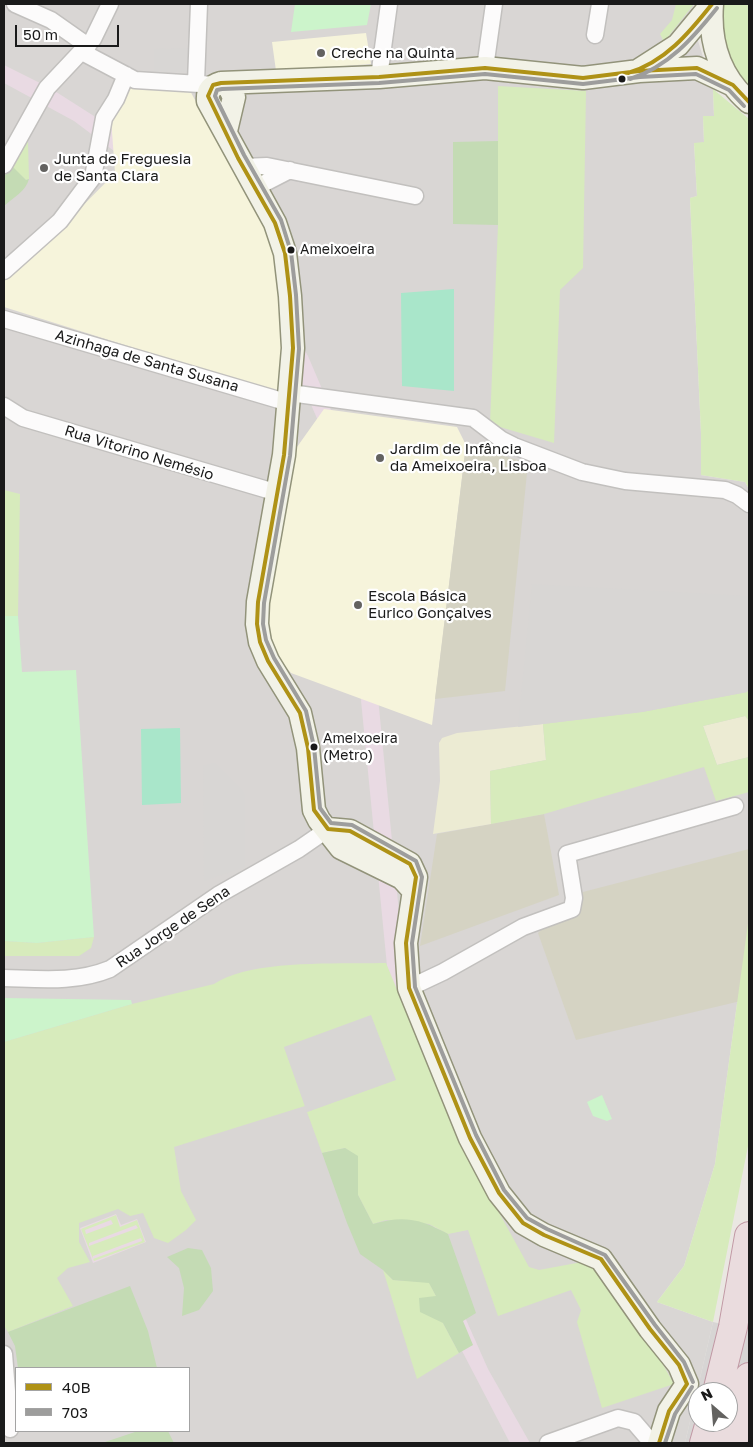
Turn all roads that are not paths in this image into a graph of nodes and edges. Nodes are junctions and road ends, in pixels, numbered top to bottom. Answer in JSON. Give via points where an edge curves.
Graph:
{"nodes":[{"id":1,"x":15,"y":4,"type":"edge"},
{"id":2,"x":110,"y":4,"type":"edge"},
{"id":3,"x":199,"y":4,"type":"edge"},
{"id":4,"x":389,"y":4,"type":"edge"},
{"id":5,"x":494,"y":4,"type":"edge"},
{"id":6,"x":600,"y":4,"type":"edge"},
{"id":7,"x":712,"y":4,"type":"edge"},
{"id":8,"x":595,"y":35,"type":"dead end"},
{"id":9,"x":85,"y":49,"type":"junction"},
{"id":10,"x":485,"y":68,"type":"junction"},
{"id":11,"x":638,"y":71,"type":"junction"},
{"id":12,"x":126,"y":75,"type":"junction"},
{"id":13,"x":379,"y":77,"type":"junction"},
{"id":14,"x":733,"y":85,"type":"junction"},
{"id":15,"x":221,"y":92,"type":"junction"},
{"id":16,"x":749,"y":102,"type":"edge"},
{"id":17,"x":4,"y":166,"type":"edge"},
{"id":18,"x":243,"y":166,"type":"junction"},
{"id":19,"x":290,"y":170,"type":"junction"},
{"id":20,"x":255,"y":188,"type":"junction"},
{"id":21,"x":415,"y":196,"type":"dead end"},
{"id":22,"x":4,"y":271,"type":"edge"},
{"id":23,"x":4,"y":319,"type":"edge"},
{"id":24,"x":290,"y":398,"type":"junction"},
{"id":25,"x":4,"y":406,"type":"edge"},
{"id":26,"x":278,"y":493,"type":"junction"},
{"id":27,"x":749,"y":504,"type":"edge"},
{"id":28,"x":735,"y":806,"type":"dead end"},
{"id":29,"x":328,"y":829,"type":"junction"},
{"id":30,"x":4,"y":978,"type":"edge"},
{"id":31,"x":409,"y":988,"type":"junction"},
{"id":32,"x":749,"y":1236,"type":"edge"},
{"id":33,"x":4,"y":1354,"type":"edge"},
{"id":34,"x":749,"y":1376,"type":"edge"},
{"id":35,"x":719,"y":1382,"type":"edge"},
{"id":36,"x":687,"y":1384,"type":"junction"},
{"id":37,"x":10,"y":1429,"type":"edge"},
{"id":38,"x":548,"y":1443,"type":"edge"},
{"id":39,"x":652,"y":1443,"type":"edge"},
{"id":40,"x":659,"y":1443,"type":"edge"},
{"id":41,"x":671,"y":1443,"type":"edge"},
{"id":42,"x":733,"y":1443,"type":"edge"}],
"edges":[{"from":1,"to":9,"type":"street","via":[[51,20]]},
{"from":2,"to":9,"type":"street"},
{"from":3,"to":15,"type":"street"},
{"from":4,"to":13,"type":"street"},
{"from":5,"to":10,"type":"street"},
{"from":6,"to":8,"type":"street"},
{"from":7,"to":11,"type":"street","via":[[678,44]]},
{"from":7,"to":14,"type":"street","via":[[714,47]]},
{"from":9,"to":12,"type":"street"},
{"from":9,"to":17,"type":"street","via":[[47,88]]},
{"from":10,"to":11,"type":"street","via":[[584,78]]},
{"from":10,"to":13,"type":"street"},
{"from":11,"to":14,"type":"street","via":[[697,68]]},
{"from":12,"to":15,"type":"street","via":[[145,82]]},
{"from":12,"to":22,"type":"street","via":[[104,118],[93,177],[60,221]]},
{"from":13,"to":15,"type":"street"},
{"from":14,"to":16,"type":"street"},
{"from":15,"to":18,"type":"street","via":[[226,131]]},
{"from":18,"to":19,"type":"street"},
{"from":18,"to":20,"type":"street"},
{"from":19,"to":20,"type":"street"},
{"from":19,"to":21,"type":"street"},
{"from":20,"to":24,"type":"street","via":[[274,223],[285,253],[293,348]]},
{"from":23,"to":24,"type":"street","name":"Azinhaga de Santa Susana"},
{"from":24,"to":26,"type":"street"},
{"from":24,"to":27,"type":"street","name":"Azinhaga de Santa Susana","via":[[473,418],[502,440],[558,464],[603,477],[725,490]]},
{"from":25,"to":26,"type":"street","name":"Rua Vitorino Nemésio","via":[[23,418]]},
{"from":26,"to":29,"type":"street","via":[[257,624],[268,661],[300,713],[309,754],[314,810]]},
{"from":28,"to":31,"type":"street","via":[[567,854],[574,898],[572,909],[523,927]]},
{"from":29,"to":30,"type":"street","name":"Rua Jorge de Sena","via":[[218,895],[110,968],[72,979]]},
{"from":29,"to":31,"type":"street","via":[[341,848],[410,882],[406,943]]},
{"from":31,"to":36,"type":"street","via":[[470,1138],[499,1193],[523,1223],[601,1259],[679,1365]]},
{"from":32,"to":35,"type":"highway"},
{"from":33,"to":37,"type":"street"},
{"from":34,"to":42,"type":"highway"},
{"from":36,"to":40,"type":"street","via":[[669,1412]]},
{"from":36,"to":41,"type":"street"},
{"from":38,"to":39,"type":"street","via":[[618,1418],[634,1422]]}]}
